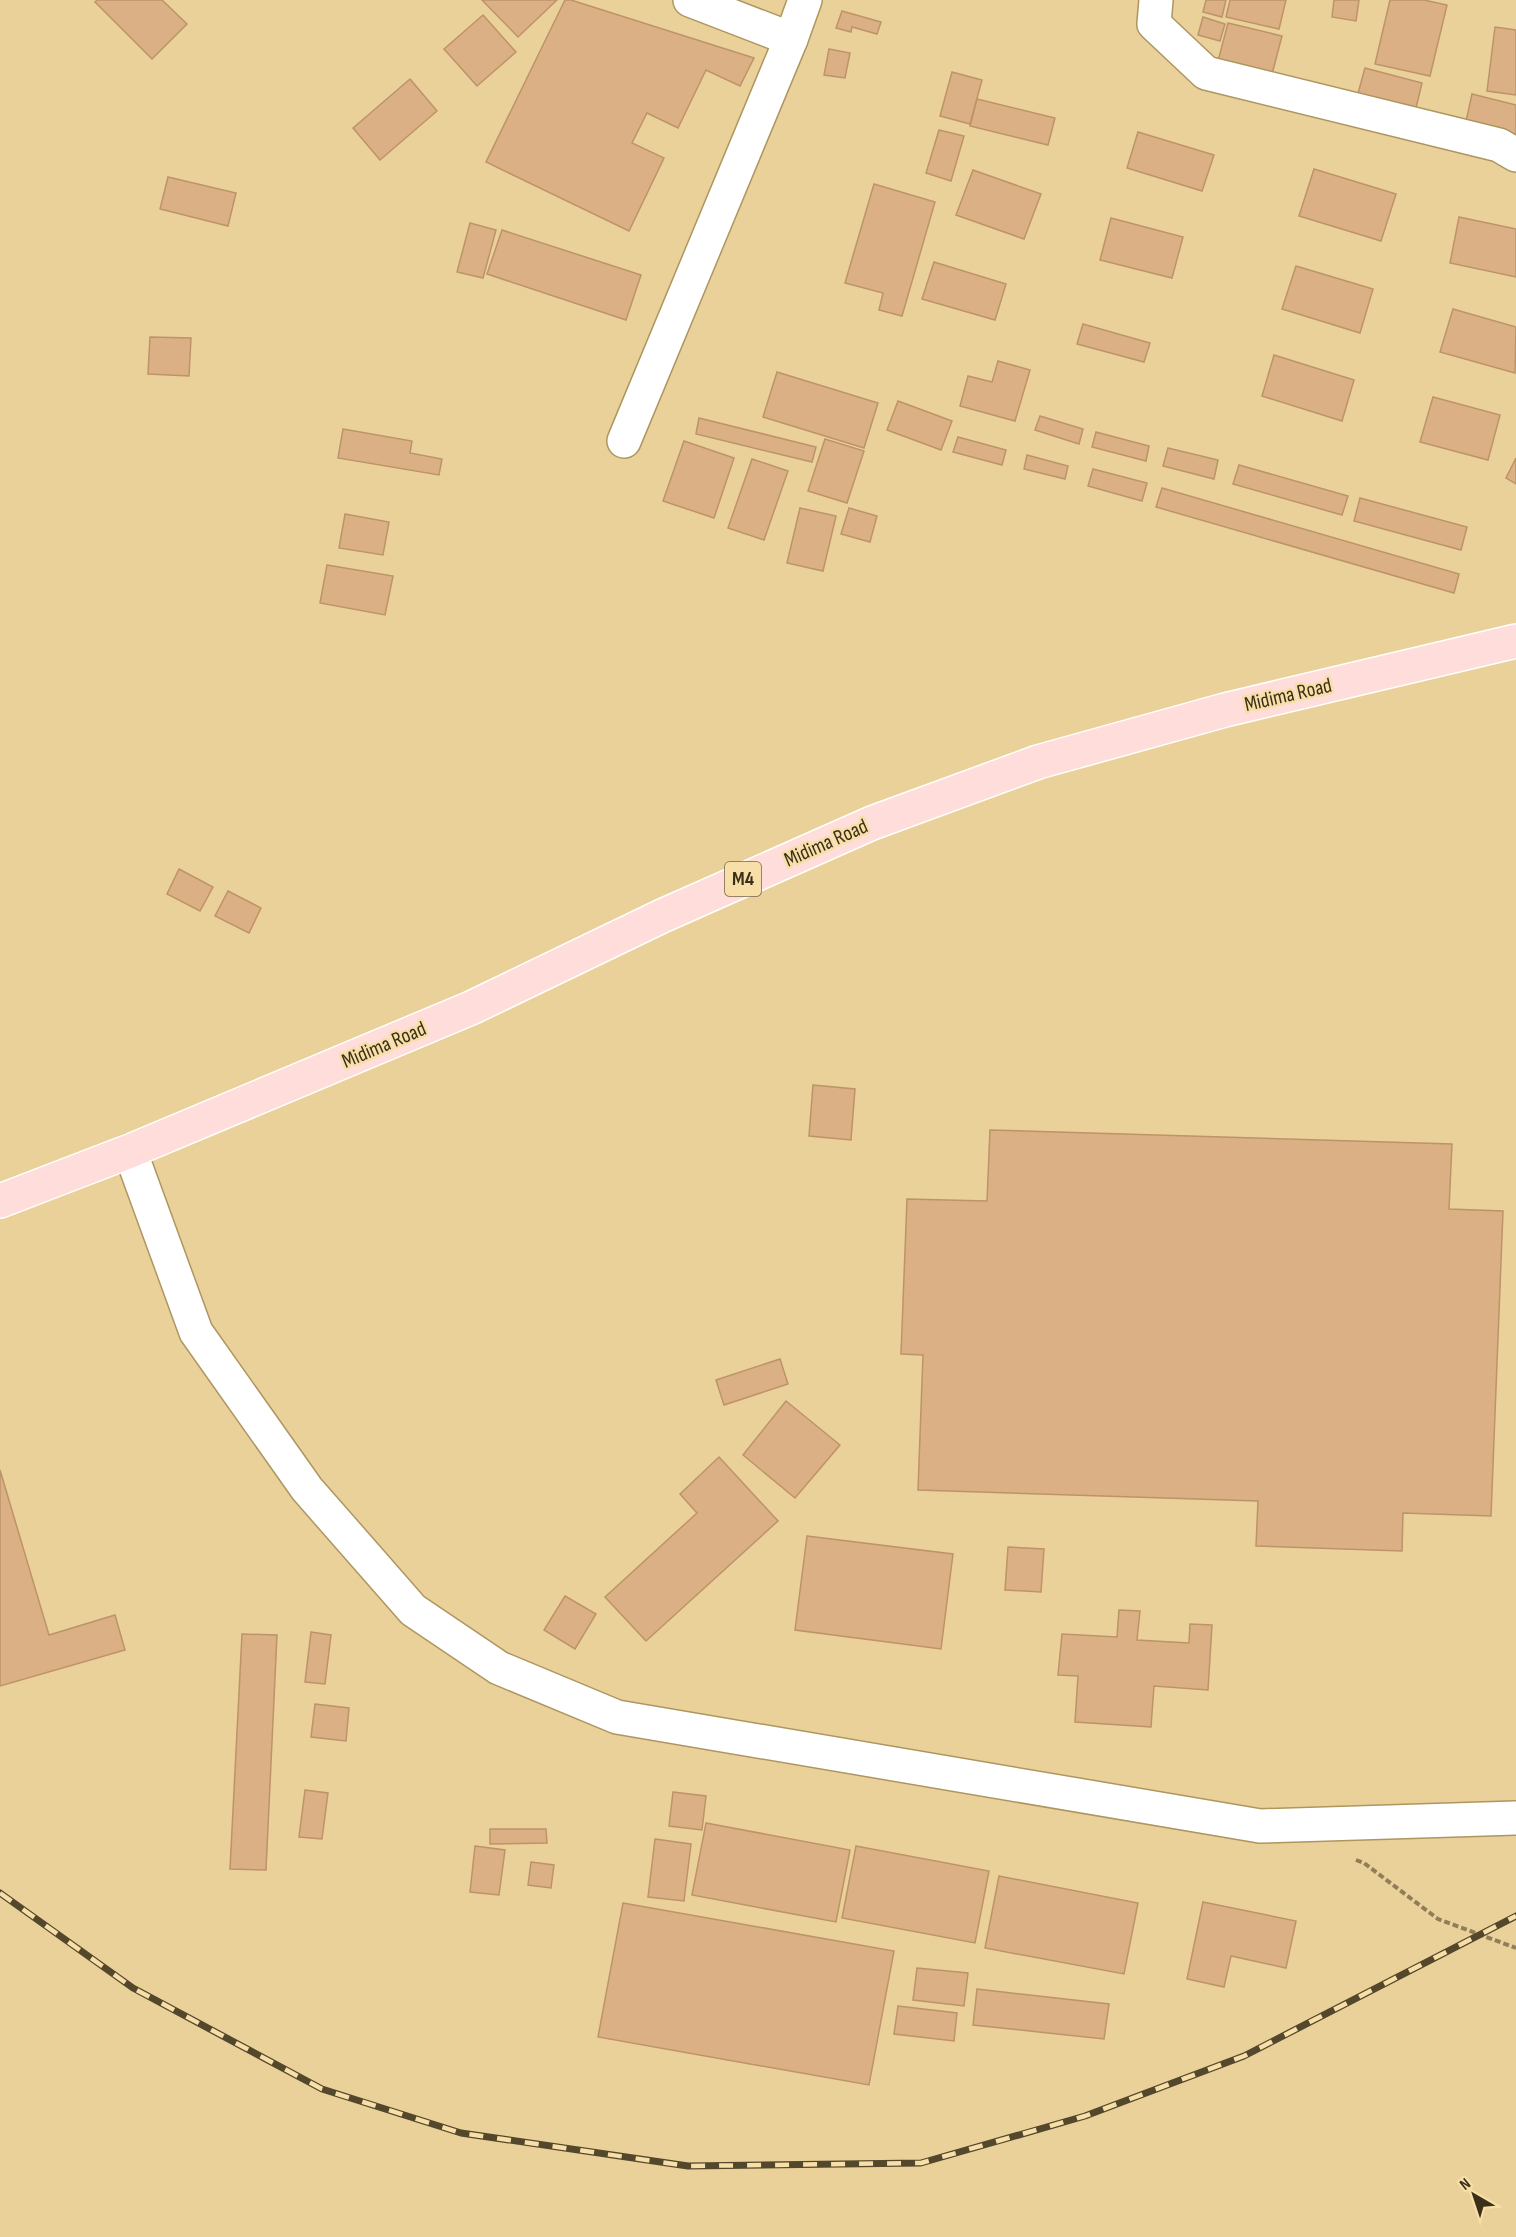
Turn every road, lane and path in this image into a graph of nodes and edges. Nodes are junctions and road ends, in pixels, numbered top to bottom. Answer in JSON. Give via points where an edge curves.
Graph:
{"nodes":[{"id":1,"x":690,"y":0,"type":"edge"},
{"id":2,"x":805,"y":0,"type":"edge"},
{"id":3,"x":1156,"y":0,"type":"edge"},
{"id":4,"x":791,"y":39,"type":"junction"},
{"id":5,"x":1516,"y":154,"type":"edge"},
{"id":6,"x":624,"y":441,"type":"dead end"},
{"id":7,"x":1516,"y":641,"type":"edge"},
{"id":8,"x":130,"y":1151,"type":"junction"},
{"id":9,"x":0,"y":1201,"type":"edge"},
{"id":10,"x":1516,"y":1818,"type":"edge"},
{"id":11,"x":1354,"y":1859,"type":"dead end"},
{"id":12,"x":1516,"y":1948,"type":"edge"}],
"edges":[{"from":1,"to":4,"type":"street"},
{"from":2,"to":4,"type":"street"},
{"from":3,"to":5,"type":"street","via":[[1154,24],[1206,73],[1499,145]]},
{"from":4,"to":6,"type":"street"},
{"from":7,"to":8,"type":"main road","name":"Midima Road","number":"M4","via":[[1225,710],[1038,762],[872,823],[662,916],[471,1008]]},
{"from":8,"to":9,"type":"main road","name":"Midima Road","number":"M4"},
{"from":8,"to":10,"type":"street","via":[[196,1332],[307,1490],[413,1610],[499,1668],[617,1717],[1260,1826]]},
{"from":11,"to":12,"type":"path","via":[[1438,1919]]}]}
